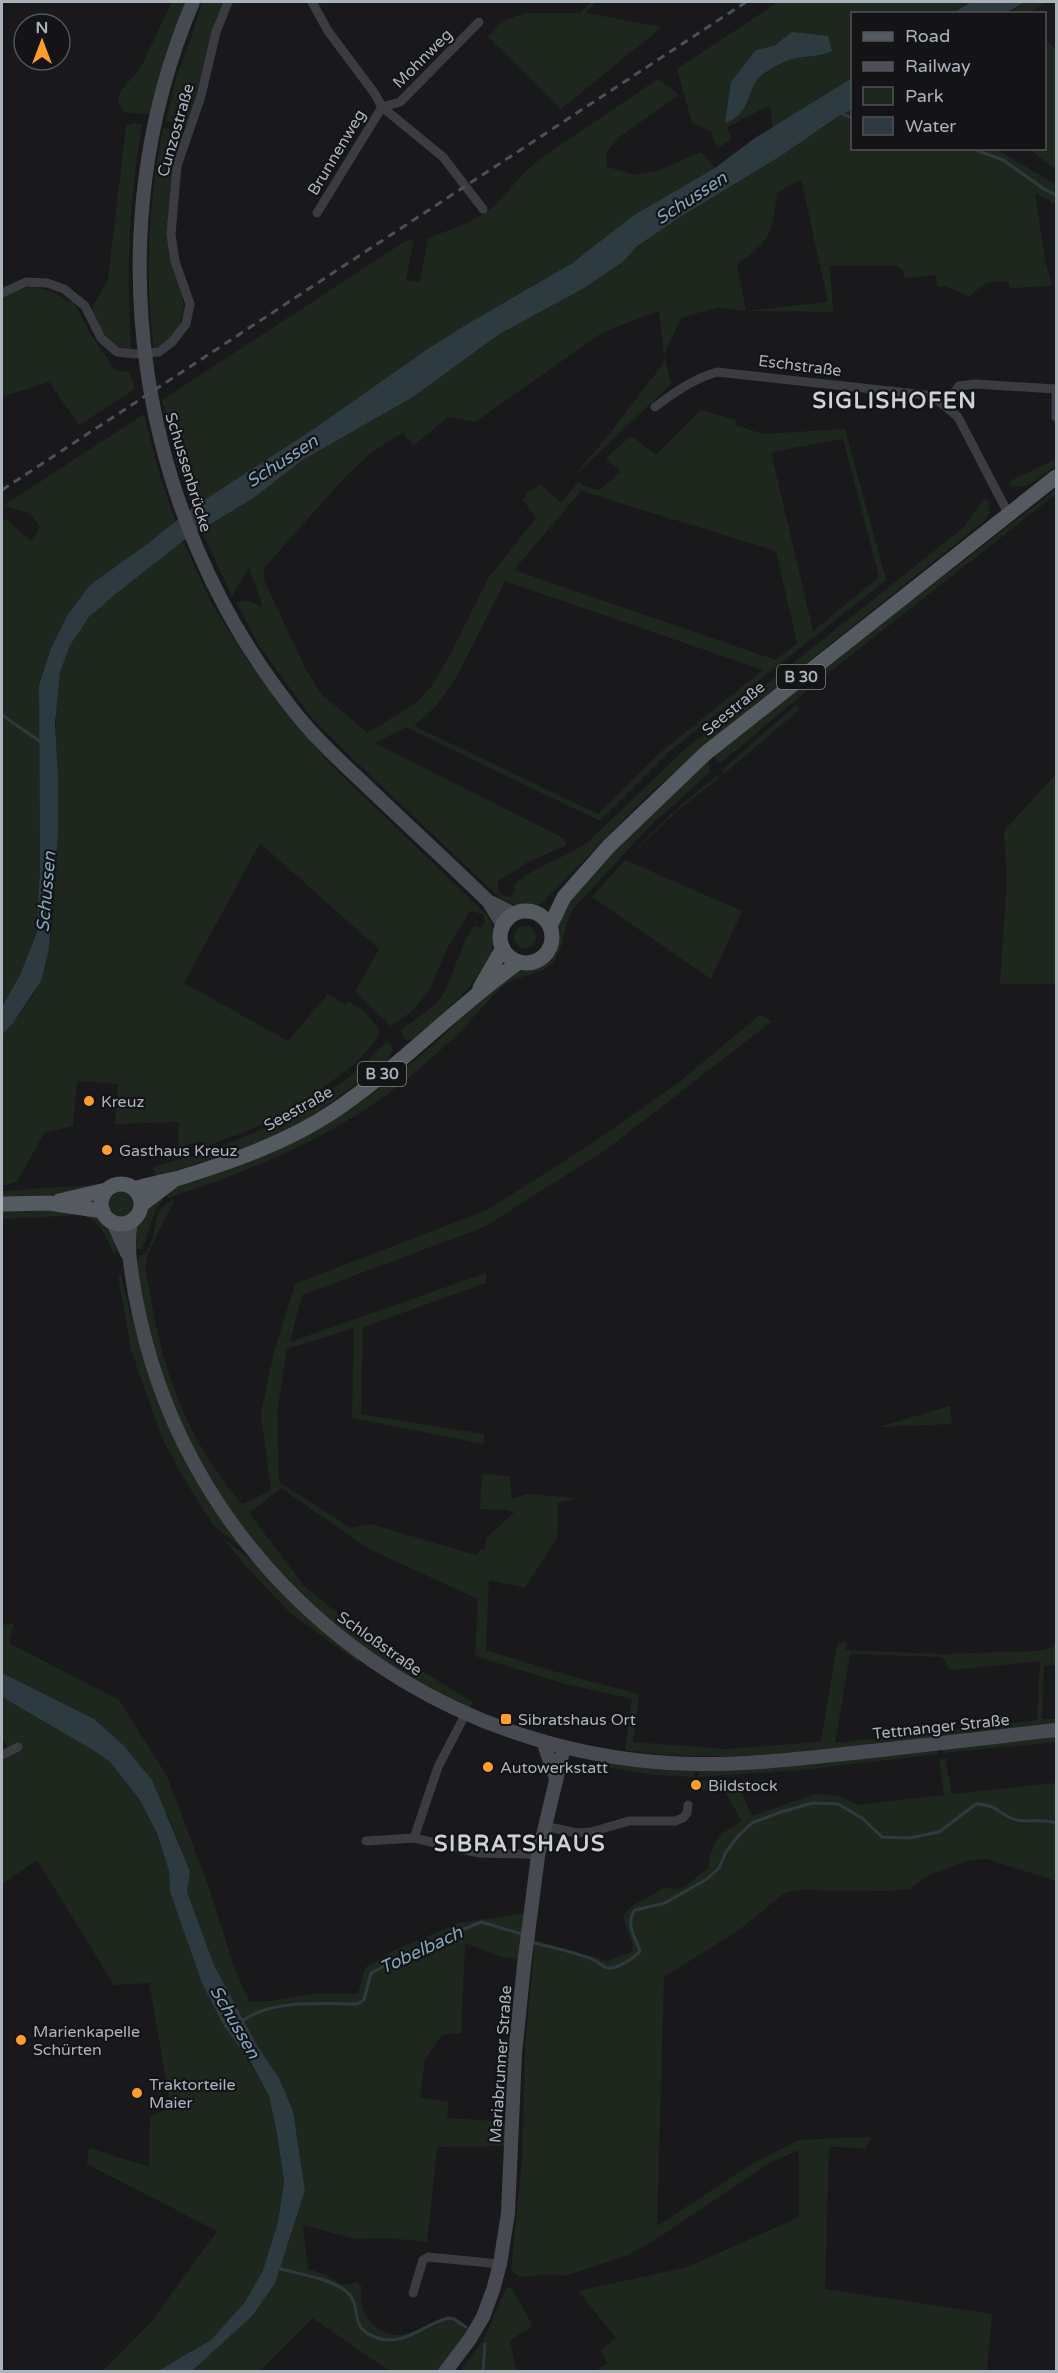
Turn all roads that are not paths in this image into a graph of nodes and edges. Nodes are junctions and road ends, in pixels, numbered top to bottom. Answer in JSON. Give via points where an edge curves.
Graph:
{"nodes":[{"id":1,"x":194,"y":2,"type":"edge"},
{"id":2,"x":228,"y":2,"type":"edge"},
{"id":3,"x":312,"y":2,"type":"edge"},
{"id":4,"x":479,"y":22,"type":"dead end"},
{"id":5,"x":381,"y":107,"type":"junction"},
{"id":6,"x":483,"y":209,"type":"dead end"},
{"id":7,"x":317,"y":213,"type":"dead end"},
{"id":8,"x":2,"y":293,"type":"edge"},
{"id":9,"x":1056,"y":389,"type":"edge"},
{"id":10,"x":655,"y":407,"type":"dead end"},
{"id":11,"x":948,"y":407,"type":"junction"},
{"id":12,"x":1056,"y":417,"type":"edge"},
{"id":13,"x":1056,"y":477,"type":"edge"},
{"id":14,"x":1010,"y":515,"type":"junction"},
{"id":15,"x":564,"y":897,"type":"junction"},
{"id":16,"x":535,"y":912,"type":"junction"},
{"id":17,"x":509,"y":919,"type":"junction"},
{"id":18,"x":550,"y":926,"type":"junction"},
{"id":19,"x":502,"y":948,"type":"junction"},
{"id":20,"x":519,"y":962,"type":"junction"},
{"id":21,"x":477,"y":993,"type":"junction"},
{"id":22,"x":176,"y":1179,"type":"junction"},
{"id":23,"x":134,"y":1189,"type":"junction"},
{"id":24,"x":106,"y":1190,"type":"junction"},
{"id":25,"x":2,"y":1203,"type":"edge"},
{"id":26,"x":49,"y":1203,"type":"junction"},
{"id":27,"x":141,"y":1206,"type":"junction"},
{"id":28,"x":108,"y":1217,"type":"junction"},
{"id":29,"x":131,"y":1221,"type":"junction"},
{"id":30,"x":129,"y":1258,"type":"junction"},
{"id":31,"x":466,"y":1713,"type":"junction"},
{"id":32,"x":1056,"y":1730,"type":"edge"},
{"id":33,"x":543,"y":1741,"type":"junction"},
{"id":34,"x":18,"y":1747,"type":"dead end"},
{"id":35,"x":564,"y":1747,"type":"junction"},
{"id":36,"x":2,"y":1755,"type":"edge"},
{"id":37,"x":830,"y":1756,"type":"joint"},
{"id":38,"x":555,"y":1778,"type":"junction"},
{"id":39,"x":688,"y":1805,"type":"dead end"},
{"id":40,"x":544,"y":1827,"type":"junction"},
{"id":41,"x":414,"y":1838,"type":"junction"},
{"id":42,"x":366,"y":1841,"type":"dead end"},
{"id":43,"x":538,"y":1856,"type":"junction"},
{"id":44,"x":500,"y":2264,"type":"junction"},
{"id":45,"x":413,"y":2293,"type":"dead end"},
{"id":46,"x":445,"y":2372,"type":"edge"}],
"edges":[{"from":1,"to":17,"type":"street","name":"Schussenbrücke","via":[[158,106],[145,174],[139,249],[141,323],[153,409],[170,475],[197,551],[234,622],[294,711],[347,767]]},
{"from":2,"to":8,"type":"street","name":"Cunzostraße","via":[[177,166],[171,234],[189,304],[186,324],[159,352],[117,351],[101,338],[85,306],[64,289],[26,282]]},
{"from":3,"to":5,"type":"street"},
{"from":4,"to":5,"type":"street","name":"Mohnweg","via":[[400,102]]},
{"from":5,"to":6,"type":"street","via":[[443,157]]},
{"from":5,"to":7,"type":"street","name":"Brunnenweg"},
{"from":9,"to":11,"type":"street","via":[[959,386]]},
{"from":9,"to":12,"type":"street"},
{"from":10,"to":11,"type":"street","name":"Eschstraße","via":[[684,385],[717,372],[927,395]]},
{"from":11,"to":14,"type":"street","name":"Eschstraße","via":[[958,417]]},
{"from":13,"to":14,"type":"main road","name":"Seestraße","number":"B 30"},
{"from":14,"to":15,"type":"main road","name":"Seestraße","number":"B 30","via":[[706,753],[619,836]]},
{"from":15,"to":16,"type":"main road","name":"Seestraße","number":"B 30"},
{"from":15,"to":18,"type":"main road","name":"Seestraße","number":"B 30"},
{"from":16,"to":17,"type":"main road","name":"Seestraße"},
{"from":16,"to":18,"type":"main road"},
{"from":17,"to":19,"type":"main road","name":"Seestraße","via":[[501,932]]},
{"from":18,"to":20,"type":"main road","name":"Seestraße","via":[[552,941],[546,955],[534,962]]},
{"from":19,"to":20,"type":"main road"},
{"from":19,"to":21,"type":"main road","name":"Seestraße","number":"B 30"},
{"from":20,"to":21,"type":"main road","name":"Seestraße","number":"B 30"},
{"from":21,"to":22,"type":"main road","name":"Seestraße","number":"B 30","via":[[407,1055],[333,1112],[278,1141]]},
{"from":22,"to":23,"type":"main road","name":"Seestraße","number":"B 30"},
{"from":22,"to":27,"type":"main road","name":"Seestraße","number":"B 30"},
{"from":23,"to":24,"type":"main road","via":[[119,1184]]},
{"from":23,"to":27,"type":"main road"},
{"from":24,"to":26,"type":"main road"},
{"from":24,"to":28,"type":"main road","via":[[101,1202]]},
{"from":25,"to":26,"type":"main road"},
{"from":26,"to":28,"type":"main road"},
{"from":27,"to":29,"type":"main road"},
{"from":28,"to":29,"type":"main road"},
{"from":28,"to":30,"type":"street","name":"Schloßstraße"},
{"from":29,"to":30,"type":"street","name":"Schloßstraße"},
{"from":30,"to":31,"type":"street","name":"Schloßstraße","via":[[140,1320],[162,1397],[177,1433],[240,1535],[274,1576],[351,1646],[395,1677]]},
{"from":31,"to":33,"type":"street","name":"Schloßstraße"},
{"from":31,"to":41,"type":"street","via":[[438,1767]]},
{"from":32,"to":37,"type":"street","name":"Tettnanger Straße"},
{"from":33,"to":35,"type":"street","name":"Schloßstraße"},
{"from":33,"to":38,"type":"street"},
{"from":34,"to":36,"type":"street"},
{"from":35,"to":37,"type":"street","name":"Schloßstraße","via":[[690,1764]]},
{"from":35,"to":38,"type":"street","name":"Mariabrunner Straße"},
{"from":38,"to":40,"type":"street","name":"Mariabrunner Straße"},
{"from":39,"to":40,"type":"street","via":[[687,1813],[675,1821],[629,1821],[584,1833]]},
{"from":40,"to":43,"type":"street","name":"Mariabrunner Straße"},
{"from":41,"to":42,"type":"street"},
{"from":41,"to":43,"type":"street","via":[[479,1852]]},
{"from":43,"to":44,"type":"street","name":"Mariabrunner Straße","via":[[516,2043],[508,2213]]},
{"from":44,"to":45,"type":"street","via":[[428,2257],[423,2260]]},
{"from":44,"to":46,"type":"street","name":"Mariabrunner Straße","via":[[483,2316]]}]}
